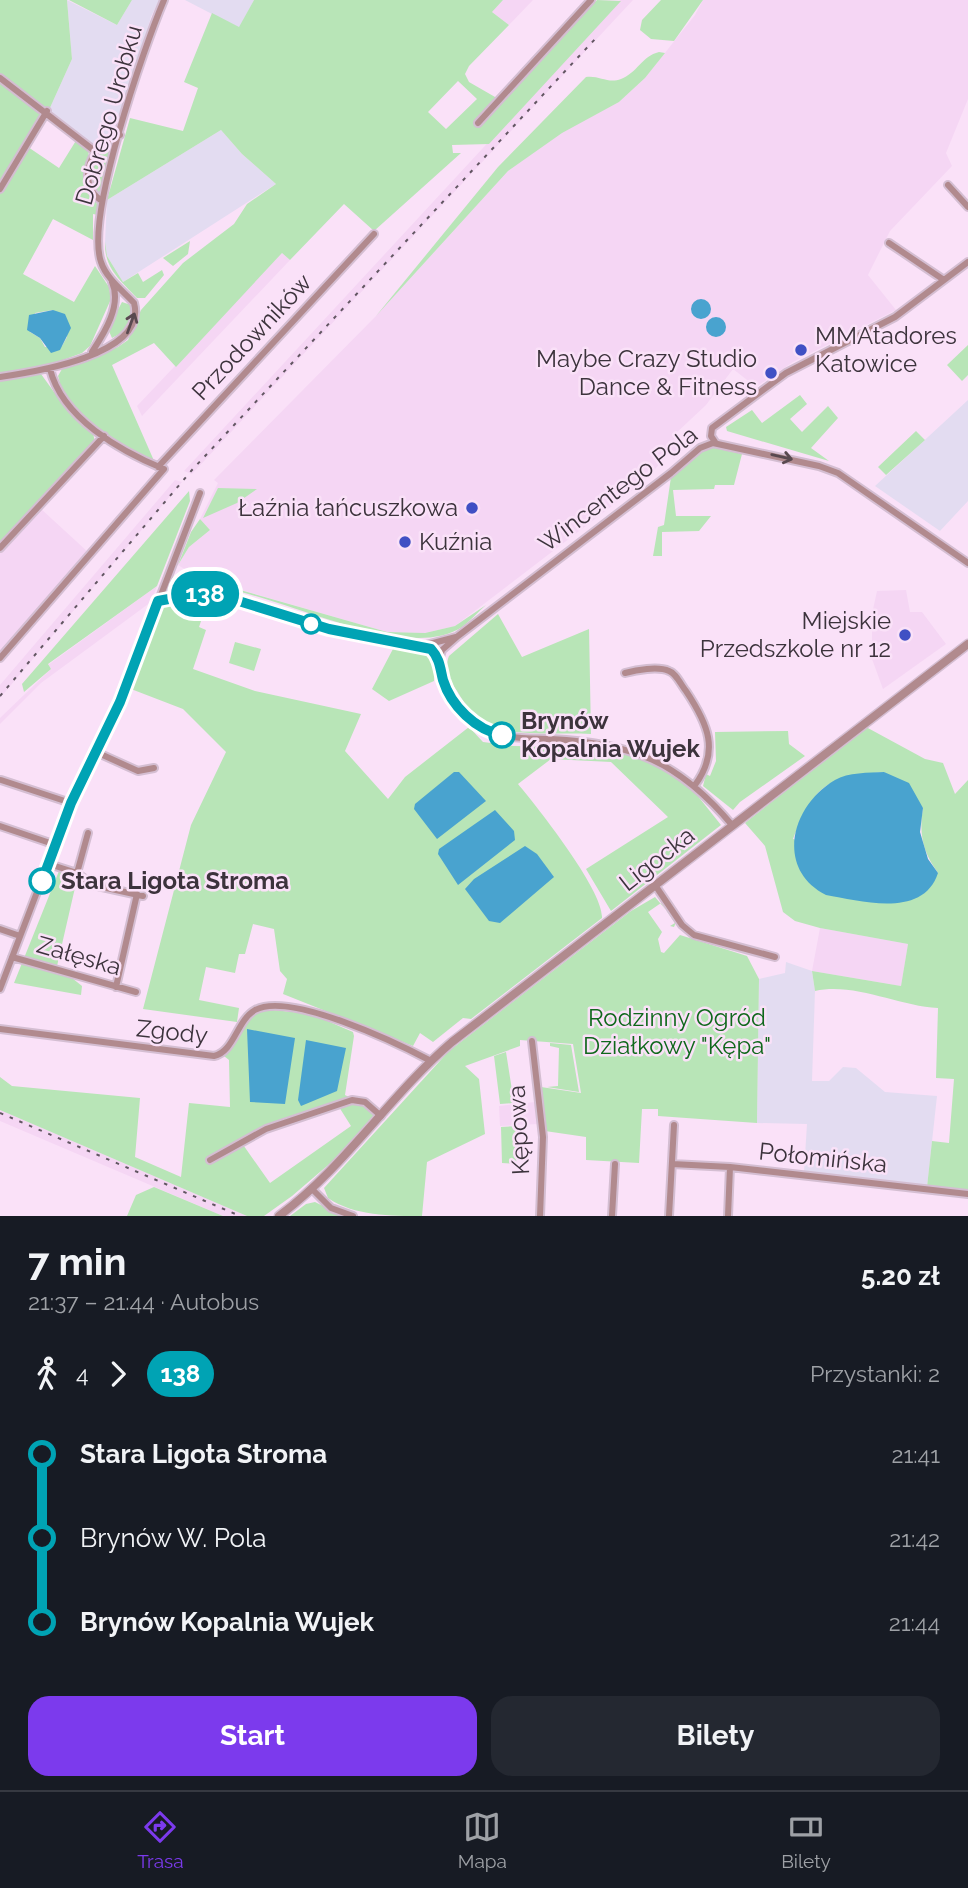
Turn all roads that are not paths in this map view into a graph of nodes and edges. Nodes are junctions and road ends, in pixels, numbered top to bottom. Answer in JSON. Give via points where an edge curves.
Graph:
{"nodes":[{"id":1,"x":164,"y":0,"type":"edge"},
{"id":2,"x":591,"y":0,"type":"edge"},
{"id":3,"x":0,"y":78,"type":"edge"},
{"id":4,"x":47,"y":111,"type":"junction"},
{"id":5,"x":478,"y":122,"type":"dead end"},
{"id":6,"x":120,"y":135,"type":"junction"},
{"id":7,"x":96,"y":152,"type":"junction"},
{"id":8,"x":948,"y":185,"type":"dead end"},
{"id":9,"x":0,"y":189,"type":"edge"},
{"id":10,"x":102,"y":201,"type":"junction"},
{"id":11,"x":968,"y":207,"type":"edge"},
{"id":12,"x":374,"y":234,"type":"dead end"},
{"id":13,"x":889,"y":243,"type":"dead end"},
{"id":14,"x":968,"y":262,"type":"edge"},
{"id":15,"x":111,"y":280,"type":"junction"},
{"id":16,"x":944,"y":280,"type":"junction"},
{"id":17,"x":130,"y":300,"type":"junction"},
{"id":18,"x":115,"y":306,"type":"junction"},
{"id":19,"x":105,"y":330,"type":"junction"},
{"id":20,"x":120,"y":342,"type":"junction"},
{"id":21,"x":91,"y":354,"type":"junction"},
{"id":22,"x":50,"y":369,"type":"junction"},
{"id":23,"x":0,"y":377,"type":"edge"},
{"id":24,"x":104,"y":436,"type":"junction"},
{"id":25,"x":715,"y":442,"type":"junction"},
{"id":26,"x":161,"y":468,"type":"junction"},
{"id":27,"x":201,"y":493,"type":"dead end"},
{"id":28,"x":0,"y":548,"type":"edge"},
{"id":29,"x":968,"y":563,"type":"edge"},
{"id":30,"x":158,"y":601,"type":"junction"},
{"id":31,"x":458,"y":636,"type":"junction"},
{"id":32,"x":968,"y":643,"type":"edge"},
{"id":33,"x":422,"y":646,"type":"junction"},
{"id":34,"x":0,"y":658,"type":"edge"},
{"id":35,"x":439,"y":660,"type":"junction"},
{"id":36,"x":625,"y":673,"type":"dead end"},
{"id":37,"x":96,"y":752,"type":"junction"},
{"id":38,"x":155,"y":768,"type":"dead end"},
{"id":39,"x":1,"y":780,"type":"edge"},
{"id":40,"x":695,"y":785,"type":"junction"},
{"id":41,"x":71,"y":803,"type":"junction"},
{"id":42,"x":732,"y":825,"type":"junction"},
{"id":43,"x":1,"y":828,"type":"edge"},
{"id":44,"x":88,"y":833,"type":"dead end"},
{"id":45,"x":56,"y":845,"type":"junction"},
{"id":46,"x":48,"y":864,"type":"junction"},
{"id":47,"x":77,"y":873,"type":"junction"},
{"id":48,"x":655,"y":885,"type":"junction"},
{"id":49,"x":0,"y":929,"type":"edge"},
{"id":50,"x":20,"y":936,"type":"junction"},
{"id":51,"x":12,"y":957,"type":"junction"},
{"id":52,"x":775,"y":957,"type":"dead end"},
{"id":53,"x":117,"y":987,"type":"junction"},
{"id":54,"x":0,"y":989,"type":"edge"},
{"id":55,"x":136,"y":992,"type":"dead end"},
{"id":56,"x":0,"y":1029,"type":"edge"},
{"id":57,"x":532,"y":1041,"type":"dead end"},
{"id":58,"x":431,"y":1061,"type":"junction"},
{"id":59,"x":382,"y":1116,"type":"junction"},
{"id":60,"x":674,"y":1125,"type":"dead end"},
{"id":61,"x":210,"y":1160,"type":"dead end"},
{"id":62,"x":615,"y":1164,"type":"dead end"},
{"id":63,"x":672,"y":1164,"type":"junction"},
{"id":64,"x":730,"y":1167,"type":"junction"},
{"id":65,"x":313,"y":1190,"type":"junction"},
{"id":66,"x":968,"y":1194,"type":"edge"},
{"id":67,"x":279,"y":1216,"type":"edge"},
{"id":68,"x":353,"y":1216,"type":"edge"},
{"id":69,"x":540,"y":1216,"type":"edge"},
{"id":70,"x":612,"y":1216,"type":"edge"},
{"id":71,"x":669,"y":1216,"type":"edge"},
{"id":72,"x":728,"y":1216,"type":"edge"}],
"edges":[{"from":1,"to":6,"type":"street","name":"Dobrego Urobku"},
{"from":2,"to":5,"type":"street"},
{"from":3,"to":4,"type":"street"},
{"from":4,"to":7,"type":"street"},
{"from":4,"to":9,"type":"street"},
{"from":6,"to":7,"type":"street","via":[[108,139]]},
{"from":6,"to":10,"type":"street","name":"Dobrego Urobku"},
{"from":7,"to":10,"type":"street","via":[[89,163],[88,179]]},
{"from":8,"to":11,"type":"street"},
{"from":10,"to":15,"type":"street","name":"Dobrego Urobku","via":[[99,256]]},
{"from":12,"to":26,"type":"street","name":"Przodowników"},
{"from":13,"to":16,"type":"street"},
{"from":14,"to":16,"type":"street","name":"Wincentego Pola"},
{"from":15,"to":17,"type":"street","name":"Dobrego Urobku"},
{"from":15,"to":18,"type":"street","name":"Dobrego Urobku"},
{"from":16,"to":25,"type":"street","name":"Wincentego Pola","via":[[895,317],[786,373],[712,428],[710,436]]},
{"from":17,"to":18,"type":"street"},
{"from":20,"to":17,"type":"street","one_way":true,"via":[[135,314]]},
{"from":18,"to":19,"type":"street"},
{"from":19,"to":20,"type":"street","via":[[109,340]]},
{"from":19,"to":21,"type":"street"},
{"from":20,"to":21,"type":"street"},
{"from":21,"to":22,"type":"street"},
{"from":22,"to":23,"type":"street"},
{"from":22,"to":24,"type":"street","via":[[58,391]]},
{"from":24,"to":26,"type":"street"},
{"from":24,"to":28,"type":"street"},
{"from":25,"to":29,"type":"street","one_way":true,"via":[[838,473]]},
{"from":25,"to":31,"type":"street","name":"Wincentego Pola","via":[[700,448]]},
{"from":26,"to":34,"type":"street","name":"Przodowników"},
{"from":27,"to":30,"type":"street","name":"Załęska"},
{"from":30,"to":33,"type":"street","name":"Wincentego Pola","via":[[216,594],[337,631]]},
{"from":30,"to":37,"type":"street","name":"Załęska"},
{"from":31,"to":33,"type":"street","name":"Wincentego Pola"},
{"from":31,"to":35,"type":"street","name":"Wincentego Pola","via":[[442,650]]},
{"from":32,"to":42,"type":"street","name":"Ligocka"},
{"from":33,"to":35,"type":"street"},
{"from":35,"to":40,"type":"street","via":[[448,690],[466,716],[484,729],[511,737],[627,748]]},
{"from":36,"to":40,"type":"street","via":[[667,670],[688,695],[711,741],[709,760]]},
{"from":37,"to":38,"type":"street","via":[[138,771]]},
{"from":37,"to":41,"type":"street","name":"Załęska"},
{"from":39,"to":41,"type":"street"},
{"from":40,"to":42,"type":"street"},
{"from":41,"to":45,"type":"street","name":"Załęska"},
{"from":42,"to":48,"type":"street","name":"Ligocka"},
{"from":43,"to":45,"type":"street"},
{"from":44,"to":47,"type":"street"},
{"from":45,"to":46,"type":"street","name":"Załęska"},
{"from":46,"to":47,"type":"street"},
{"from":46,"to":50,"type":"street","name":"Załęska"},
{"from":47,"to":53,"type":"street","via":[[93,886],[140,895]]},
{"from":48,"to":52,"type":"street","via":[[694,935]]},
{"from":48,"to":58,"type":"street","name":"Ligocka"},
{"from":49,"to":50,"type":"street"},
{"from":50,"to":51,"type":"street","name":"Załęska"},
{"from":51,"to":53,"type":"street","name":"Załęska"},
{"from":51,"to":54,"type":"street","name":"Załęska"},
{"from":53,"to":55,"type":"street","name":"Załęska"},
{"from":56,"to":58,"type":"street","name":"Zgody","via":[[214,1056],[227,1049],[248,1014],[279,1004],[311,1010]]},
{"from":57,"to":69,"type":"street","name":"Kępowa","via":[[543,1137]]},
{"from":58,"to":59,"type":"street","name":"Ligocka"},
{"from":59,"to":61,"type":"street","via":[[365,1102],[352,1100],[266,1129]]},
{"from":59,"to":65,"type":"street","name":"Ligocka"},
{"from":60,"to":63,"type":"street"},
{"from":62,"to":70,"type":"street"},
{"from":63,"to":64,"type":"street","name":"Połomińska"},
{"from":63,"to":71,"type":"street"},
{"from":64,"to":66,"type":"street","name":"Połomińska"},
{"from":64,"to":72,"type":"street"},
{"from":65,"to":67,"type":"street","name":"Ligocka"},
{"from":65,"to":68,"type":"street","via":[[331,1208]]}]}
